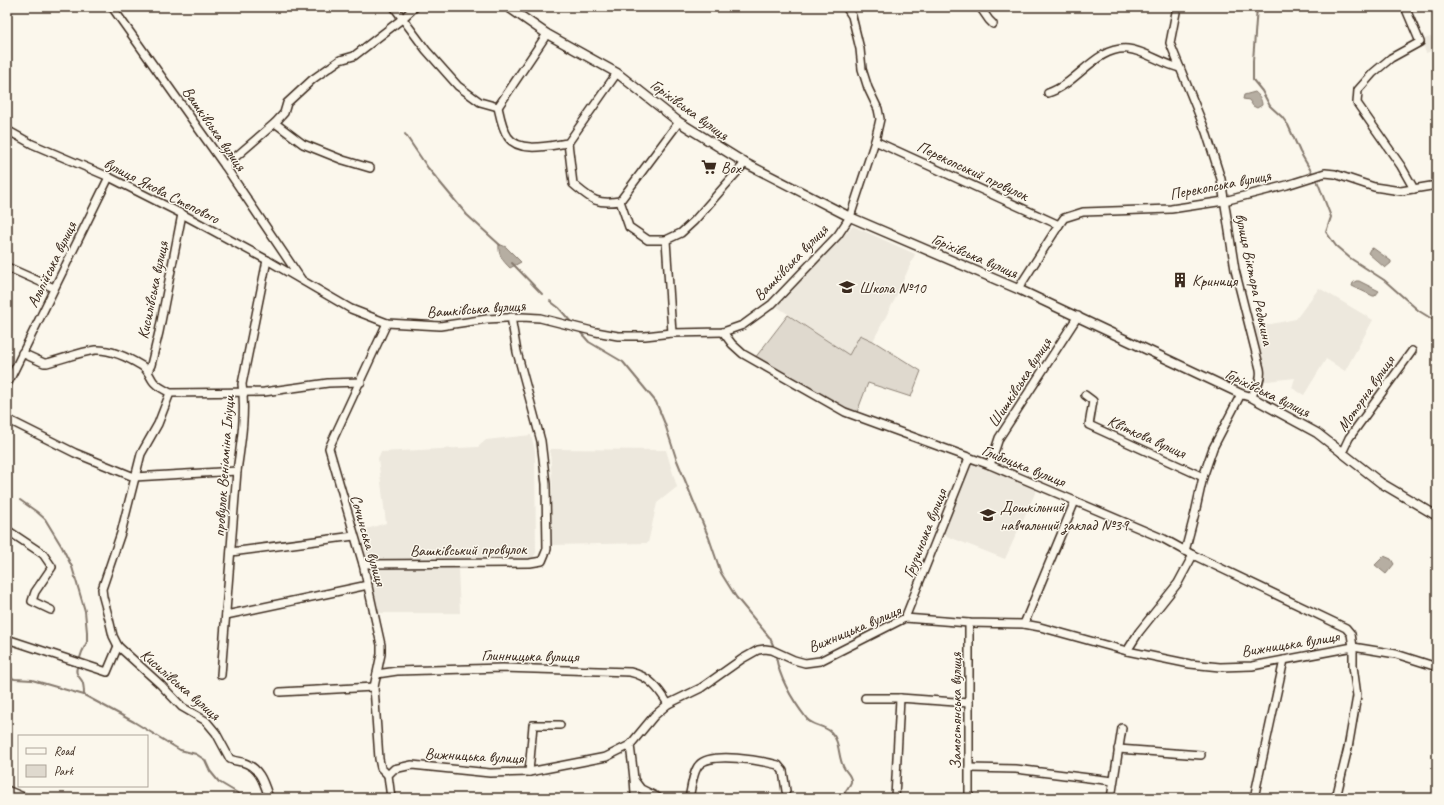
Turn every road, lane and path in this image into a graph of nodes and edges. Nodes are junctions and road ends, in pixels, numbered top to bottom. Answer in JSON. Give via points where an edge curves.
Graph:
{"nodes":[{"id":1,"x":112,"y":7,"type":"edge"},
{"id":2,"x":394,"y":7,"type":"edge"},
{"id":3,"x":415,"y":7,"type":"edge"},
{"id":4,"x":508,"y":7,"type":"edge"},
{"id":5,"x":846,"y":7,"type":"edge"},
{"id":6,"x":980,"y":7,"type":"edge"},
{"id":7,"x":1177,"y":7,"type":"edge"},
{"id":8,"x":1405,"y":7,"type":"edge"},
{"id":9,"x":402,"y":19,"type":"junction"},
{"id":10,"x":994,"y":24,"type":"dead end"},
{"id":11,"x":547,"y":34,"type":"junction"},
{"id":12,"x":1180,"y":68,"type":"junction"},
{"id":13,"x":617,"y":73,"type":"junction"},
{"id":14,"x":1048,"y":93,"type":"dead end"},
{"id":15,"x":498,"y":107,"type":"junction"},
{"id":16,"x":679,"y":122,"type":"junction"},
{"id":17,"x":275,"y":123,"type":"junction"},
{"id":18,"x":7,"y":130,"type":"edge"},
{"id":19,"x":875,"y":141,"type":"junction"},
{"id":20,"x":568,"y":143,"type":"junction"},
{"id":21,"x":745,"y":163,"type":"junction"},
{"id":22,"x":225,"y":166,"type":"junction"},
{"id":23,"x":370,"y":168,"type":"dead end"},
{"id":24,"x":109,"y":177,"type":"junction"},
{"id":25,"x":1437,"y":185,"type":"edge"},
{"id":26,"x":1414,"y":189,"type":"junction"},
{"id":27,"x":620,"y":201,"type":"junction"},
{"id":28,"x":1224,"y":201,"type":"junction"},
{"id":29,"x":182,"y":214,"type":"junction"},
{"id":30,"x":850,"y":217,"type":"junction"},
{"id":31,"x":1059,"y":225,"type":"junction"},
{"id":32,"x":666,"y":240,"type":"junction"},
{"id":33,"x":267,"y":260,"type":"junction"},
{"id":34,"x":7,"y":267,"type":"edge"},
{"id":35,"x":302,"y":280,"type":"junction"},
{"id":36,"x":54,"y":288,"type":"junction"},
{"id":37,"x":1018,"y":289,"type":"junction"},
{"id":38,"x":1078,"y":316,"type":"junction"},
{"id":39,"x":510,"y":317,"type":"junction"},
{"id":40,"x":387,"y":323,"type":"junction"},
{"id":41,"x":722,"y":332,"type":"junction"},
{"id":42,"x":672,"y":333,"type":"junction"},
{"id":43,"x":1412,"y":351,"type":"dead end"},
{"id":44,"x":22,"y":353,"type":"junction"},
{"id":45,"x":148,"y":371,"type":"junction"},
{"id":46,"x":360,"y":382,"type":"junction"},
{"id":47,"x":7,"y":385,"type":"edge"},
{"id":48,"x":243,"y":392,"type":"junction"},
{"id":49,"x":170,"y":393,"type":"junction"},
{"id":50,"x":1241,"y":394,"type":"junction"},
{"id":51,"x":1085,"y":395,"type":"dead end"},
{"id":52,"x":1251,"y":397,"type":"junction"},
{"id":53,"x":7,"y":419,"type":"edge"},
{"id":54,"x":1342,"y":453,"type":"junction"},
{"id":55,"x":969,"y":458,"type":"junction"},
{"id":56,"x":990,"y":465,"type":"junction"},
{"id":57,"x":237,"y":471,"type":"junction"},
{"id":58,"x":134,"y":477,"type":"junction"},
{"id":59,"x":1203,"y":477,"type":"junction"},
{"id":60,"x":1075,"y":501,"type":"junction"},
{"id":61,"x":1437,"y":516,"type":"edge"},
{"id":62,"x":7,"y":530,"type":"edge"},
{"id":63,"x":354,"y":536,"type":"junction"},
{"id":64,"x":1185,"y":551,"type":"junction"},
{"id":65,"x":231,"y":552,"type":"junction"},
{"id":66,"x":1193,"y":556,"type":"junction"},
{"id":67,"x":363,"y":564,"type":"junction"},
{"id":68,"x":368,"y":584,"type":"junction"},
{"id":69,"x":51,"y":610,"type":"dead end"},
{"id":70,"x":226,"y":615,"type":"junction"},
{"id":71,"x":905,"y":618,"type":"junction"},
{"id":72,"x":969,"y":623,"type":"junction"},
{"id":73,"x":1024,"y":624,"type":"junction"},
{"id":74,"x":7,"y":640,"type":"edge"},
{"id":75,"x":118,"y":646,"type":"junction"},
{"id":76,"x":1353,"y":647,"type":"junction"},
{"id":77,"x":1128,"y":651,"type":"junction"},
{"id":78,"x":1284,"y":660,"type":"junction"},
{"id":79,"x":1437,"y":667,"type":"edge"},
{"id":80,"x":377,"y":674,"type":"junction"},
{"id":81,"x":221,"y":675,"type":"dead end"},
{"id":82,"x":374,"y":687,"type":"junction"},
{"id":83,"x":280,"y":692,"type":"dead end"},
{"id":84,"x":866,"y":698,"type":"dead end"},
{"id":85,"x":900,"y":698,"type":"junction"},
{"id":86,"x":969,"y":703,"type":"junction"},
{"id":87,"x":668,"y":704,"type":"junction"},
{"id":88,"x":560,"y":725,"type":"dead end"},
{"id":89,"x":1122,"y":728,"type":"dead end"},
{"id":90,"x":630,"y":745,"type":"junction"},
{"id":91,"x":1118,"y":749,"type":"junction"},
{"id":92,"x":1201,"y":755,"type":"dead end"},
{"id":93,"x":969,"y":768,"type":"junction"},
{"id":94,"x":529,"y":772,"type":"junction"},
{"id":95,"x":388,"y":775,"type":"junction"},
{"id":96,"x":635,"y":781,"type":"junction"},
{"id":97,"x":1113,"y":781,"type":"junction"},
{"id":98,"x":7,"y":790,"type":"edge"},
{"id":99,"x":786,"y":791,"type":"dead end"},
{"id":100,"x":26,"y":798,"type":"edge"},
{"id":101,"x":269,"y":798,"type":"edge"},
{"id":102,"x":391,"y":798,"type":"edge"},
{"id":103,"x":635,"y":798,"type":"edge"},
{"id":104,"x":659,"y":798,"type":"edge"},
{"id":105,"x":689,"y":798,"type":"edge"},
{"id":106,"x":895,"y":798,"type":"edge"},
{"id":107,"x":969,"y":798,"type":"edge"},
{"id":108,"x":1111,"y":798,"type":"edge"},
{"id":109,"x":1254,"y":798,"type":"edge"},
{"id":110,"x":1336,"y":798,"type":"edge"}],
"edges":[{"from":1,"to":22,"type":"street","name":"Вашківська вулиця"},
{"from":2,"to":9,"type":"street"},
{"from":3,"to":9,"type":"street"},
{"from":4,"to":11,"type":"street","name":"Горіхівська вулиця"},
{"from":5,"to":19,"type":"street","name":"Вашківська вулиця","via":[[852,16],[862,69],[878,109],[880,119]]},
{"from":6,"to":10,"type":"street"},
{"from":7,"to":12,"type":"street","name":"вулиця Віктора Редькина","via":[[1170,43]]},
{"from":8,"to":26,"type":"street","via":[[1420,42],[1391,58],[1373,73],[1358,90],[1357,103]]},
{"from":9,"to":15,"type":"street","via":[[458,86],[480,102]]},
{"from":9,"to":17,"type":"street","via":[[354,56],[340,60],[314,78],[287,103],[284,113]]},
{"from":11,"to":13,"type":"street","name":"Горіхівська вулиця"},
{"from":11,"to":15,"type":"street"},
{"from":12,"to":14,"type":"street","via":[[1132,50],[1113,50],[1092,63],[1062,88]]},
{"from":12,"to":28,"type":"street","name":"вулиця Віктора Редькина","via":[[1206,132],[1221,179]]},
{"from":13,"to":16,"type":"street","name":"Горіхівська вулиця"},
{"from":13,"to":20,"type":"street"},
{"from":15,"to":20,"type":"street","via":[[508,136],[521,146]]},
{"from":16,"to":21,"type":"street","name":"Горіхівська вулиця"},
{"from":16,"to":27,"type":"street"},
{"from":17,"to":22,"type":"street"},
{"from":17,"to":23,"type":"street","via":[[303,144]]},
{"from":18,"to":24,"type":"street","name":"вулиця Якова Степового","via":[[32,144]]},
{"from":19,"to":30,"type":"street","name":"Вашківська вулиця"},
{"from":19,"to":31,"type":"street","name":"Перекопський провулок"},
{"from":20,"to":27,"type":"street","via":[[573,184],[591,198],[606,203]]},
{"from":21,"to":30,"type":"street","name":"Горіхівська вулиця"},
{"from":21,"to":32,"type":"street","via":[[694,221],[681,233]]},
{"from":22,"to":35,"type":"street","name":"Вашківська вулиця"},
{"from":24,"to":29,"type":"street","name":"вулиця Якова Степового"},
{"from":24,"to":36,"type":"street","name":"Альпійська вулиця"},
{"from":25,"to":26,"type":"street","name":"Перекопська вулиця"},
{"from":26,"to":28,"type":"street","name":"Перекопська вулиця","via":[[1401,191],[1374,187],[1325,173]]},
{"from":27,"to":32,"type":"street","via":[[629,227],[648,240]]},
{"from":28,"to":31,"type":"street","name":"Перекопська вулиця","via":[[1171,209],[1083,212],[1064,218]]},
{"from":28,"to":52,"type":"street","name":"вулиця Віктора Редькина","via":[[1237,278],[1261,372]]},
{"from":29,"to":33,"type":"street","name":"вулиця Якова Степового"},
{"from":29,"to":45,"type":"street","name":"Кисилівська вулиця"},
{"from":30,"to":37,"type":"street","name":"Горіхівська вулиця"},
{"from":30,"to":41,"type":"street","name":"Вашківська вулиця","via":[[838,235],[772,304],[743,325]]},
{"from":31,"to":37,"type":"street","name":"Перекопська вулиця"},
{"from":32,"to":42,"type":"street"},
{"from":33,"to":35,"type":"street","name":"вулиця Якова Степового"},
{"from":33,"to":48,"type":"street","name":"провулок Веніаміна Іліуци","via":[[242,384]]},
{"from":34,"to":36,"type":"street"},
{"from":35,"to":40,"type":"street","name":"Вашківська вулиця","via":[[351,309]]},
{"from":36,"to":44,"type":"street","name":"Альпійська вулиця"},
{"from":37,"to":38,"type":"street","name":"Горіхівська вулиця"},
{"from":38,"to":50,"type":"street","name":"Горіхівська вулиця"},
{"from":38,"to":56,"type":"street","name":"Шишківська вулиця","via":[[999,438]]},
{"from":39,"to":40,"type":"street","name":"Вашківська вулиця","via":[[440,326]]},
{"from":39,"to":42,"type":"street","name":"Вашківська вулиця","via":[[540,318],[618,336]]},
{"from":39,"to":67,"type":"street","name":"Вашківський провулок","via":[[542,441],[546,484],[547,549],[542,560],[530,563]]},
{"from":40,"to":46,"type":"street","name":"Сочинська вулиця"},
{"from":41,"to":42,"type":"street","name":"Вашківська вулиця"},
{"from":41,"to":55,"type":"street","name":"Глибоцька вулиця","via":[[743,354],[845,412]]},
{"from":43,"to":54,"type":"street","name":"Моторна вулиця","via":[[1349,438]]},
{"from":44,"to":45,"type":"street","via":[[47,363],[94,350],[104,350],[130,360]]},
{"from":44,"to":47,"type":"street","name":"Альпійська вулиця"},
{"from":45,"to":49,"type":"street","via":[[159,387]]},
{"from":46,"to":48,"type":"street"},
{"from":46,"to":63,"type":"street","name":"Сочинська вулиця","via":[[329,448]]},
{"from":48,"to":49,"type":"street"},
{"from":48,"to":57,"type":"street","name":"провулок Веніаміна Іліуци"},
{"from":49,"to":58,"type":"street","name":"Кисилівська вулиця","via":[[158,424],[141,454]]},
{"from":50,"to":52,"type":"street","name":"Горіхівська вулиця"},
{"from":50,"to":59,"type":"street","via":[[1213,448]]},
{"from":51,"to":59,"type":"street","name":"Квіткова вулиця","via":[[1092,401],[1089,425]]},
{"from":52,"to":54,"type":"street","name":"Горіхівська вулиця","via":[[1317,433]]},
{"from":53,"to":58,"type":"street","via":[[75,453]]},
{"from":54,"to":61,"type":"street","name":"Горіхівська вулиця","via":[[1381,483]]},
{"from":55,"to":56,"type":"street","name":"Глибоцька вулиця"},
{"from":55,"to":71,"type":"street","name":"Грузинська вулиця"},
{"from":56,"to":60,"type":"street","name":"Глибоцька вулиця"},
{"from":57,"to":58,"type":"street"},
{"from":57,"to":65,"type":"street","name":"провулок Веніаміна Іліуци"},
{"from":58,"to":75,"type":"street","name":"Кисилівська вулиця","via":[[121,532],[102,589],[110,625]]},
{"from":59,"to":64,"type":"street"},
{"from":60,"to":64,"type":"street","name":"Глибоцька вулиця","via":[[1164,539]]},
{"from":60,"to":73,"type":"street"},
{"from":62,"to":69,"type":"street","via":[[43,554],[52,567],[32,600]]},
{"from":63,"to":65,"type":"street"},
{"from":63,"to":67,"type":"street","name":"Сочинська вулиця"},
{"from":64,"to":66,"type":"street","name":"Глибоцька вулиця"},
{"from":65,"to":70,"type":"street","name":"провулок Веніаміна Іліуци"},
{"from":66,"to":76,"type":"street","name":"Глибоцька вулиця","via":[[1346,628],[1351,634]]},
{"from":66,"to":77,"type":"street","via":[[1178,583],[1139,632]]},
{"from":67,"to":68,"type":"street","name":"Сочинська вулиця"},
{"from":68,"to":70,"type":"street"},
{"from":68,"to":80,"type":"street","name":"Сочинська вулиця","via":[[381,645]]},
{"from":70,"to":81,"type":"street","name":"провулок Веніаміна Іліуци"},
{"from":71,"to":72,"type":"street","name":"Вижницька вулиця"},
{"from":71,"to":87,"type":"street","name":"Вижницька вулиця","via":[[820,661],[805,663],[765,648],[758,650],[701,688]]},
{"from":72,"to":73,"type":"street","name":"Вижницька вулиця"},
{"from":72,"to":86,"type":"street","name":"Замостянська вулиця"},
{"from":73,"to":77,"type":"street","name":"Вижницька вулиця"},
{"from":74,"to":75,"type":"street","via":[[107,672]]},
{"from":75,"to":101,"type":"street","name":"Кисилівська вулиця","via":[[182,707],[206,722],[216,733],[230,759],[254,767]]},
{"from":76,"to":78,"type":"street","name":"Вижницька вулиця"},
{"from":76,"to":79,"type":"street","name":"Вижницька вулиця","via":[[1396,654]]},
{"from":76,"to":110,"type":"street","name":"Глибоцька вулиця","via":[[1357,696]]},
{"from":77,"to":78,"type":"street","name":"Вижницька вулиця","via":[[1190,664],[1220,666],[1252,666]]},
{"from":78,"to":109,"type":"street"},
{"from":80,"to":82,"type":"street","name":"Сочинська вулиця"},
{"from":80,"to":87,"type":"street","name":"Глинницька вулиця","via":[[397,671],[503,668],[630,672],[648,679],[661,692]]},
{"from":82,"to":83,"type":"street"},
{"from":82,"to":95,"type":"street","name":"Сочинська вулиця","via":[[379,759],[381,768]]},
{"from":84,"to":85,"type":"street"},
{"from":85,"to":86,"type":"street"},
{"from":85,"to":106,"type":"street"},
{"from":86,"to":93,"type":"street","name":"Замостянська вулиця"},
{"from":87,"to":90,"type":"street","name":"Вижницька вулиця","via":[[654,716]]},
{"from":88,"to":94,"type":"street","via":[[533,724]]},
{"from":89,"to":91,"type":"street"},
{"from":90,"to":94,"type":"street","name":"Вижницька вулиця","via":[[606,757]]},
{"from":90,"to":96,"type":"street"},
{"from":91,"to":92,"type":"street"},
{"from":91,"to":97,"type":"street"},
{"from":93,"to":97,"type":"street","via":[[1016,769]]},
{"from":93,"to":107,"type":"street","name":"Замостянська вулиця"},
{"from":94,"to":95,"type":"street","name":"Вижницька вулиця","via":[[490,773],[412,765],[394,768]]},
{"from":95,"to":102,"type":"street"},
{"from":96,"to":103,"type":"street"},
{"from":96,"to":104,"type":"street"},
{"from":97,"to":108,"type":"street"},
{"from":98,"to":100,"type":"street"},
{"from":99,"to":105,"type":"street","via":[[783,771],[778,765],[728,758],[706,760],[700,764]]}]}
